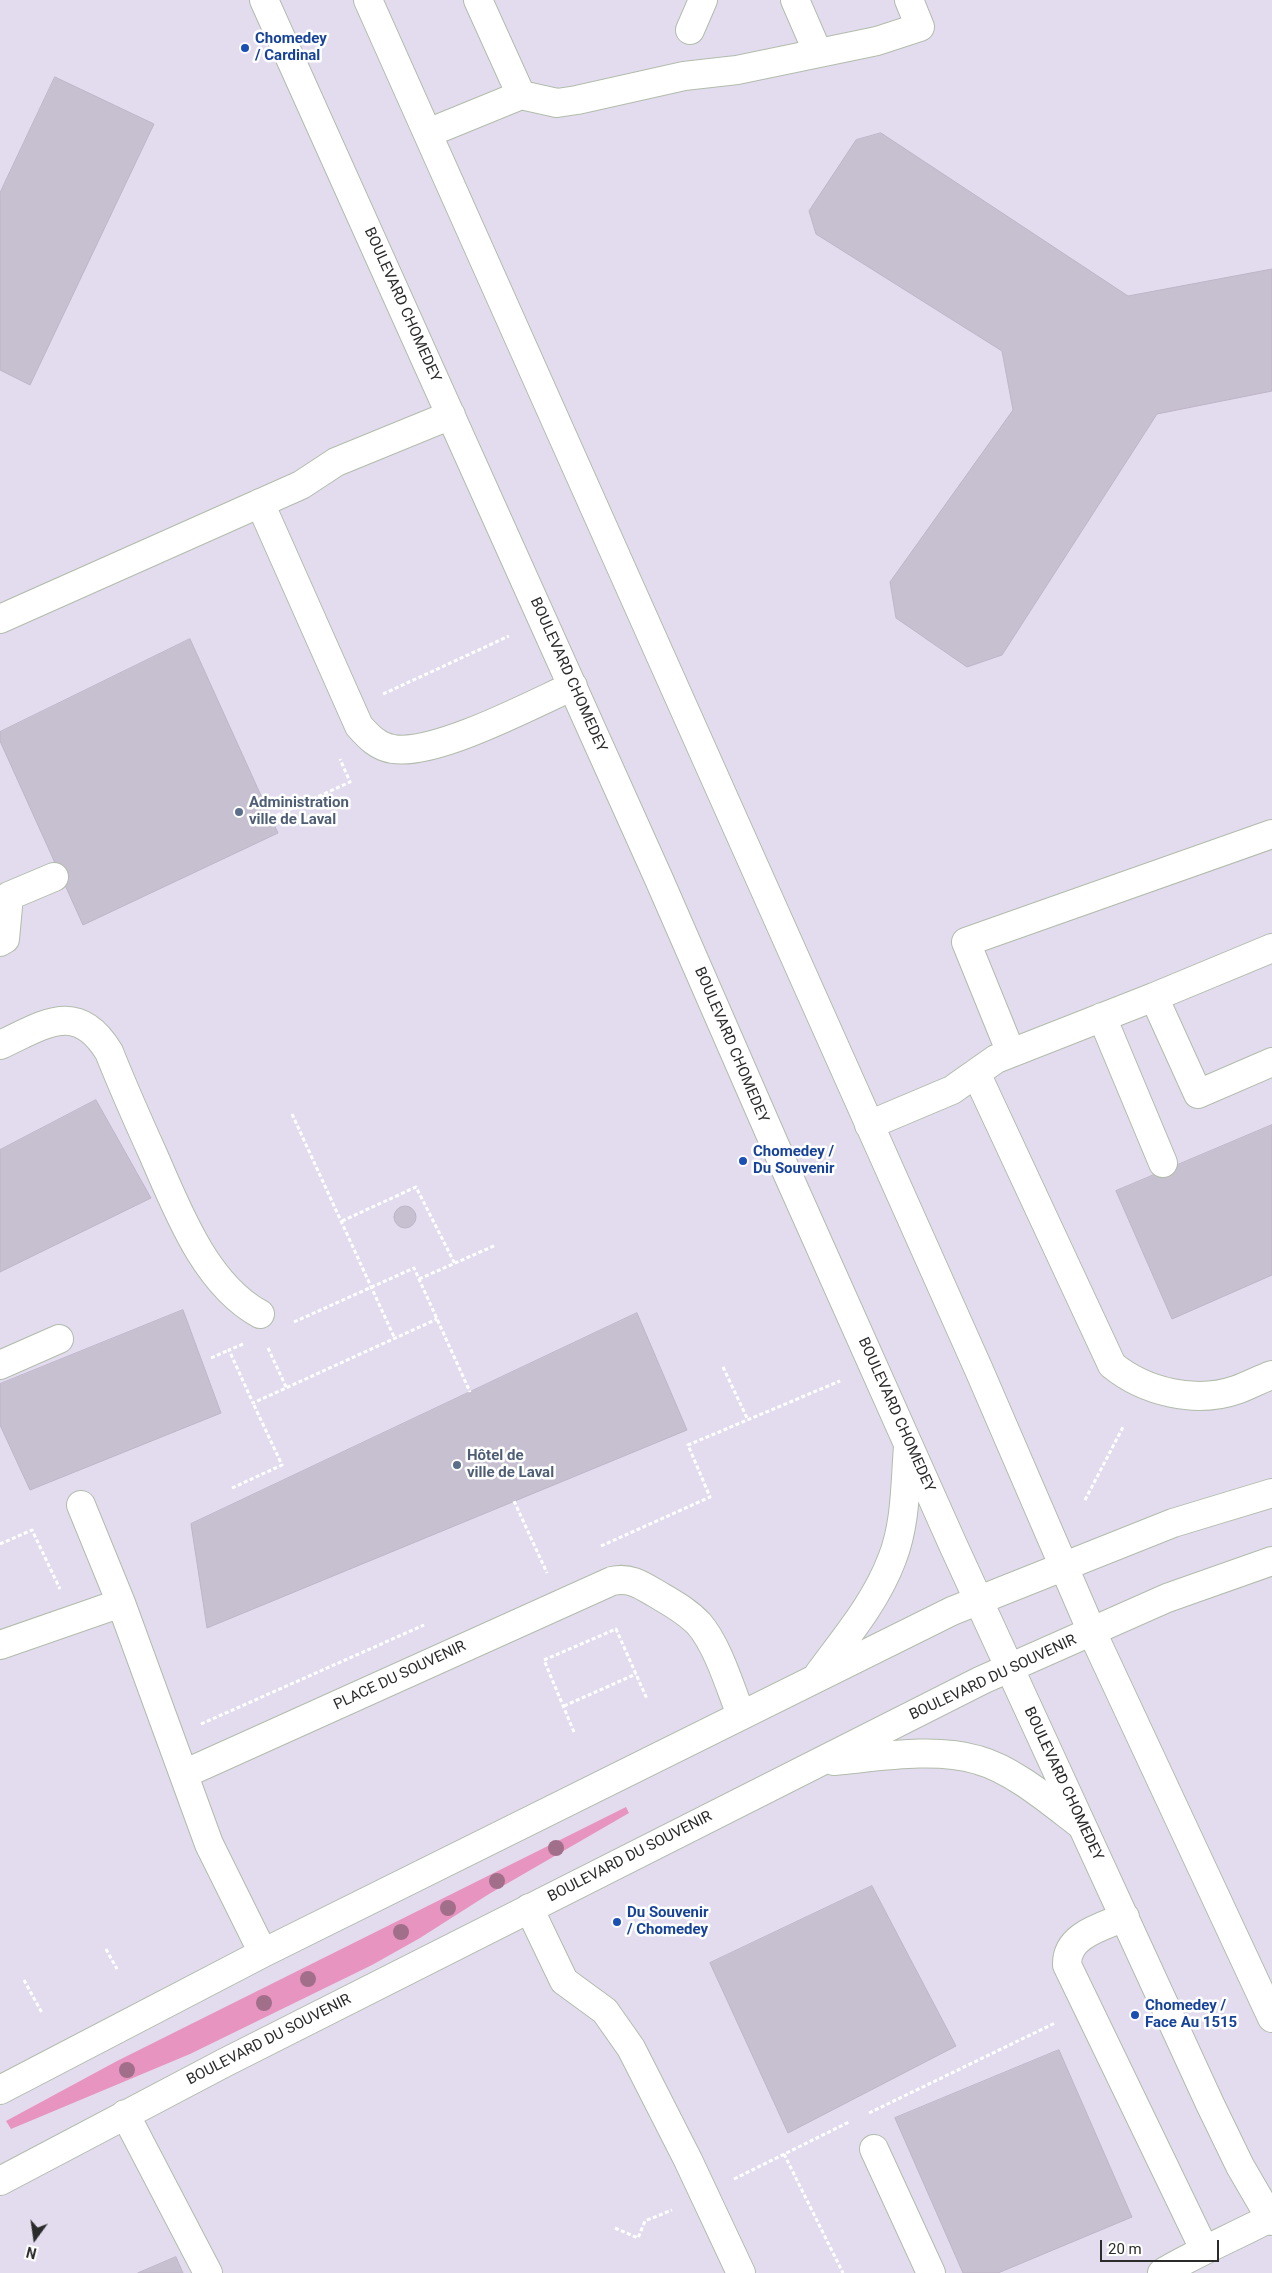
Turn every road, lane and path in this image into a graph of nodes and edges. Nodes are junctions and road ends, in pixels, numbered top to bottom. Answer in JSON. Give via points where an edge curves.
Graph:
{"nodes":[{"id":1,"x":264,"y":0,"type":"edge"},
{"id":2,"x":368,"y":0,"type":"edge"},
{"id":3,"x":478,"y":0,"type":"edge"},
{"id":4,"x":703,"y":0,"type":"edge"},
{"id":5,"x":795,"y":0,"type":"edge"},
{"id":6,"x":909,"y":0,"type":"edge"},
{"id":7,"x":690,"y":30,"type":"dead end"},
{"id":8,"x":818,"y":53,"type":"junction"},
{"id":9,"x":521,"y":95,"type":"junction"},
{"id":10,"x":428,"y":134,"type":"junction"},
{"id":11,"x":451,"y":414,"type":"junction"},
{"id":12,"x":260,"y":503,"type":"junction"},
{"id":13,"x":0,"y":619,"type":"edge"},
{"id":14,"x":509,"y":636,"type":"dead end"},
{"id":15,"x":572,"y":686,"type":"junction"},
{"id":16,"x":380,"y":696,"type":"dead end"},
{"id":17,"x":339,"y":756,"type":"dead end"},
{"id":18,"x":271,"y":818,"type":"dead end"},
{"id":19,"x":1272,"y":834,"type":"edge"},
{"id":20,"x":54,"y":877,"type":"dead end"},
{"id":21,"x":4,"y":893,"type":"edge"},
{"id":22,"x":0,"y":942,"type":"edge"},
{"id":23,"x":1272,"y":948,"type":"edge"},
{"id":24,"x":1154,"y":997,"type":"junction"},
{"id":25,"x":1102,"y":1017,"type":"junction"},
{"id":26,"x":0,"y":1045,"type":"edge"},
{"id":27,"x":1011,"y":1053,"type":"junction"},
{"id":28,"x":1272,"y":1062,"type":"edge"},
{"id":29,"x":976,"y":1073,"type":"junction"},
{"id":30,"x":292,"y":1114,"type":"dead end"},
{"id":31,"x":869,"y":1125,"type":"junction"},
{"id":32,"x":1163,"y":1164,"type":"dead end"},
{"id":33,"x":342,"y":1221,"type":"junction"},
{"id":34,"x":496,"y":1245,"type":"dead end"},
{"id":35,"x":455,"y":1264,"type":"junction"},
{"id":36,"x":419,"y":1279,"type":"junction"},
{"id":37,"x":372,"y":1286,"type":"junction"},
{"id":38,"x":260,"y":1314,"type":"dead end"},
{"id":39,"x":437,"y":1319,"type":"junction"},
{"id":40,"x":292,"y":1322,"type":"dead end"},
{"id":41,"x":59,"y":1339,"type":"dead end"},
{"id":42,"x":396,"y":1339,"type":"junction"},
{"id":43,"x":246,"y":1343,"type":"dead end"},
{"id":44,"x":266,"y":1345,"type":"dead end"},
{"id":45,"x":229,"y":1350,"type":"junction"},
{"id":46,"x":210,"y":1358,"type":"dead end"},
{"id":47,"x":0,"y":1365,"type":"edge"},
{"id":48,"x":723,"y":1367,"type":"dead end"},
{"id":49,"x":1272,"y":1375,"type":"edge"},
{"id":50,"x":840,"y":1381,"type":"dead end"},
{"id":51,"x":287,"y":1389,"type":"junction"},
{"id":52,"x":470,"y":1392,"type":"dead end"},
{"id":53,"x":253,"y":1403,"type":"junction"},
{"id":54,"x":748,"y":1420,"type":"junction"},
{"id":55,"x":1123,"y":1427,"type":"dead end"},
{"id":56,"x":908,"y":1443,"type":"junction"},
{"id":57,"x":232,"y":1488,"type":"dead end"},
{"id":58,"x":1272,"y":1493,"type":"edge"},
{"id":59,"x":1085,"y":1500,"type":"dead end"},
{"id":60,"x":514,"y":1501,"type":"dead end"},
{"id":61,"x":80,"y":1505,"type":"dead end"},
{"id":62,"x":0,"y":1544,"type":"edge"},
{"id":63,"x":598,"y":1547,"type":"dead end"},
{"id":64,"x":1272,"y":1561,"type":"edge"},
{"id":65,"x":1064,"y":1566,"type":"junction"},
{"id":66,"x":554,"y":1567,"type":"dead end"},
{"id":67,"x":546,"y":1570,"type":"junction"},
{"id":68,"x":536,"y":1574,"type":"dead end"},
{"id":69,"x":979,"y":1600,"type":"junction"},
{"id":70,"x":121,"y":1603,"type":"junction"},
{"id":71,"x":74,"y":1619,"type":"junction"},
{"id":72,"x":427,"y":1623,"type":"dead end"},
{"id":73,"x":1092,"y":1632,"type":"junction"},
{"id":74,"x":0,"y":1645,"type":"edge"},
{"id":75,"x":1011,"y":1668,"type":"junction"},
{"id":76,"x":636,"y":1674,"type":"junction"},
{"id":77,"x":816,"y":1678,"type":"junction"},
{"id":78,"x":647,"y":1699,"type":"dead end"},
{"id":79,"x":564,"y":1706,"type":"junction"},
{"id":80,"x":741,"y":1715,"type":"junction"},
{"id":81,"x":199,"y":1725,"type":"dead end"},
{"id":82,"x":574,"y":1732,"type":"dead end"},
{"id":83,"x":820,"y":1762,"type":"junction"},
{"id":84,"x":184,"y":1774,"type":"junction"},
{"id":85,"x":1082,"y":1825,"type":"junction"},
{"id":86,"x":529,"y":1908,"type":"junction"},
{"id":87,"x":1124,"y":1917,"type":"junction"},
{"id":88,"x":106,"y":1949,"type":"dead end"},
{"id":89,"x":263,"y":1953,"type":"junction"},
{"id":90,"x":117,"y":1970,"type":"dead end"},
{"id":91,"x":24,"y":1980,"type":"dead end"},
{"id":92,"x":1266,"y":1991,"type":"edge"},
{"id":93,"x":42,"y":2013,"type":"dead end"},
{"id":94,"x":1272,"y":2018,"type":"edge"},
{"id":95,"x":1055,"y":2023,"type":"dead end"},
{"id":96,"x":0,"y":2090,"type":"edge"},
{"id":97,"x":125,"y":2114,"type":"junction"},
{"id":98,"x":862,"y":2116,"type":"dead end"},
{"id":99,"x":854,"y":2120,"type":"dead end"},
{"id":100,"x":874,"y":2149,"type":"dead end"},
{"id":101,"x":784,"y":2154,"type":"junction"},
{"id":102,"x":752,"y":2170,"type":"dead end"},
{"id":103,"x":0,"y":2180,"type":"edge"},
{"id":104,"x":654,"y":2218,"type":"dead end"},
{"id":105,"x":1271,"y":2220,"type":"edge"},
{"id":106,"x":615,"y":2228,"type":"dead end"},
{"id":107,"x":1204,"y":2249,"type":"junction"},
{"id":108,"x":208,"y":2273,"type":"edge"},
{"id":109,"x":741,"y":2273,"type":"edge"},
{"id":110,"x":843,"y":2273,"type":"edge"},
{"id":111,"x":931,"y":2273,"type":"edge"},
{"id":112,"x":1162,"y":2273,"type":"edge"}],
"edges":[{"from":1,"to":11,"type":"street","name":"BOULEVARD CHOMEDEY"},
{"from":2,"to":10,"type":"street"},
{"from":3,"to":9,"type":"street"},
{"from":4,"to":7,"type":"street"},
{"from":5,"to":8,"type":"street"},
{"from":6,"to":8,"type":"street","via":[[920,27],[876,41]]},
{"from":8,"to":9,"type":"street","via":[[737,70],[684,76],[557,103]]},
{"from":9,"to":10,"type":"street"},
{"from":10,"to":31,"type":"street"},
{"from":11,"to":12,"type":"street","via":[[336,462],[301,485]]},
{"from":11,"to":15,"type":"street","name":"BOULEVARD CHOMEDEY"},
{"from":12,"to":13,"type":"street"},
{"from":12,"to":15,"type":"street","via":[[359,726],[370,739],[384,747],[407,750],[441,744]]},
{"from":14,"to":16,"type":"path"},
{"from":15,"to":56,"type":"street","name":"BOULEVARD CHOMEDEY"},
{"from":17,"to":18,"type":"path","via":[[350,782]]},
{"from":19,"to":27,"type":"street","via":[[966,942]]},
{"from":20,"to":21,"type":"street"},
{"from":21,"to":22,"type":"street","via":[[5,939]]},
{"from":23,"to":24,"type":"street"},
{"from":24,"to":25,"type":"street"},
{"from":24,"to":28,"type":"street","via":[[1198,1094]]},
{"from":25,"to":27,"type":"street"},
{"from":25,"to":32,"type":"street"},
{"from":26,"to":38,"type":"street","via":[[59,1021],[73,1020],[87,1025],[99,1036],[182,1221],[228,1289],[244,1305]]},
{"from":27,"to":29,"type":"street"},
{"from":29,"to":31,"type":"street","via":[[952,1090]]},
{"from":29,"to":49,"type":"street","via":[[1112,1365],[1124,1375],[1148,1386],[1190,1395],[1211,1396],[1236,1390]]},
{"from":30,"to":33,"type":"path"},
{"from":31,"to":65,"type":"street"},
{"from":33,"to":35,"type":"path","via":[[416,1187]]},
{"from":33,"to":37,"type":"path"},
{"from":34,"to":35,"type":"path"},
{"from":35,"to":36,"type":"path"},
{"from":36,"to":37,"type":"path","via":[[414,1268]]},
{"from":36,"to":39,"type":"path"},
{"from":37,"to":40,"type":"path"},
{"from":37,"to":42,"type":"path"},
{"from":39,"to":42,"type":"path"},
{"from":39,"to":52,"type":"path"},
{"from":41,"to":47,"type":"street"},
{"from":42,"to":51,"type":"path"},
{"from":43,"to":45,"type":"path"},
{"from":44,"to":51,"type":"path"},
{"from":45,"to":46,"type":"path"},
{"from":45,"to":53,"type":"path"},
{"from":48,"to":54,"type":"path"},
{"from":50,"to":54,"type":"path"},
{"from":51,"to":53,"type":"path"},
{"from":53,"to":57,"type":"path","via":[[282,1465]]},
{"from":54,"to":63,"type":"path","via":[[688,1445],[710,1497]]},
{"from":55,"to":59,"type":"path"},
{"from":56,"to":69,"type":"street","name":"BOULEVARD CHOMEDEY"},
{"from":56,"to":77,"type":"street","via":[[904,1510],[892,1559],[878,1589]]},
{"from":58,"to":65,"type":"street","via":[[1173,1523]]},
{"from":60,"to":67,"type":"path"},
{"from":61,"to":70,"type":"street"},
{"from":62,"to":71,"type":"path","via":[[32,1530]]},
{"from":64,"to":73,"type":"street","name":"BOULEVARD DU SOUVENIR","via":[[1174,1595]]},
{"from":65,"to":69,"type":"street"},
{"from":65,"to":73,"type":"street"},
{"from":66,"to":67,"type":"path"},
{"from":67,"to":68,"type":"path"},
{"from":69,"to":75,"type":"street","name":"BOULEVARD CHOMEDEY"},
{"from":69,"to":77,"type":"street"},
{"from":70,"to":71,"type":"street"},
{"from":70,"to":84,"type":"street"},
{"from":71,"to":74,"type":"street"},
{"from":72,"to":81,"type":"path"},
{"from":73,"to":75,"type":"street","name":"BOULEVARD DU SOUVENIR"},
{"from":73,"to":92,"type":"street"},
{"from":75,"to":83,"type":"street","name":"BOULEVARD DU SOUVENIR"},
{"from":75,"to":85,"type":"street","name":"BOULEVARD CHOMEDEY"},
{"from":76,"to":78,"type":"path"},
{"from":76,"to":79,"type":"path"},
{"from":76,"to":79,"type":"path","via":[[616,1629],[578,1644],[544,1660]]},
{"from":77,"to":80,"type":"street"},
{"from":79,"to":82,"type":"path"},
{"from":80,"to":84,"type":"street","name":"PLACE DU SOUVENIR","via":[[708,1636],[698,1624],[682,1609],[635,1581],[623,1578],[518,1622]]},
{"from":80,"to":89,"type":"street"},
{"from":83,"to":85,"type":"street","via":[[904,1755],[945,1755],[979,1760],[1033,1789]]},
{"from":83,"to":86,"type":"street","name":"BOULEVARD DU SOUVENIR"},
{"from":84,"to":89,"type":"street","via":[[209,1844]]},
{"from":85,"to":87,"type":"street","name":"BOULEVARD CHOMEDEY"},
{"from":86,"to":97,"type":"street","name":"BOULEVARD DU SOUVENIR"},
{"from":86,"to":109,"type":"street","via":[[564,1982],[605,2011],[631,2048]]},
{"from":87,"to":105,"type":"street","name":"BOULEVARD CHOMEDEY","via":[[1222,2130]]},
{"from":87,"to":107,"type":"street","via":[[1077,1939],[1068,1950],[1066,1965]]},
{"from":88,"to":90,"type":"path"},
{"from":89,"to":96,"type":"street"},
{"from":91,"to":93,"type":"path"},
{"from":92,"to":94,"type":"street"},
{"from":95,"to":98,"type":"path"},
{"from":97,"to":103,"type":"street","name":"BOULEVARD DU SOUVENIR"},
{"from":97,"to":108,"type":"street"},
{"from":99,"to":101,"type":"path"},
{"from":100,"to":111,"type":"street"},
{"from":101,"to":102,"type":"path"},
{"from":101,"to":110,"type":"path"},
{"from":104,"to":106,"type":"path","via":[[645,2221],[638,2238]]},
{"from":105,"to":107,"type":"street"},
{"from":107,"to":112,"type":"street"}]}
